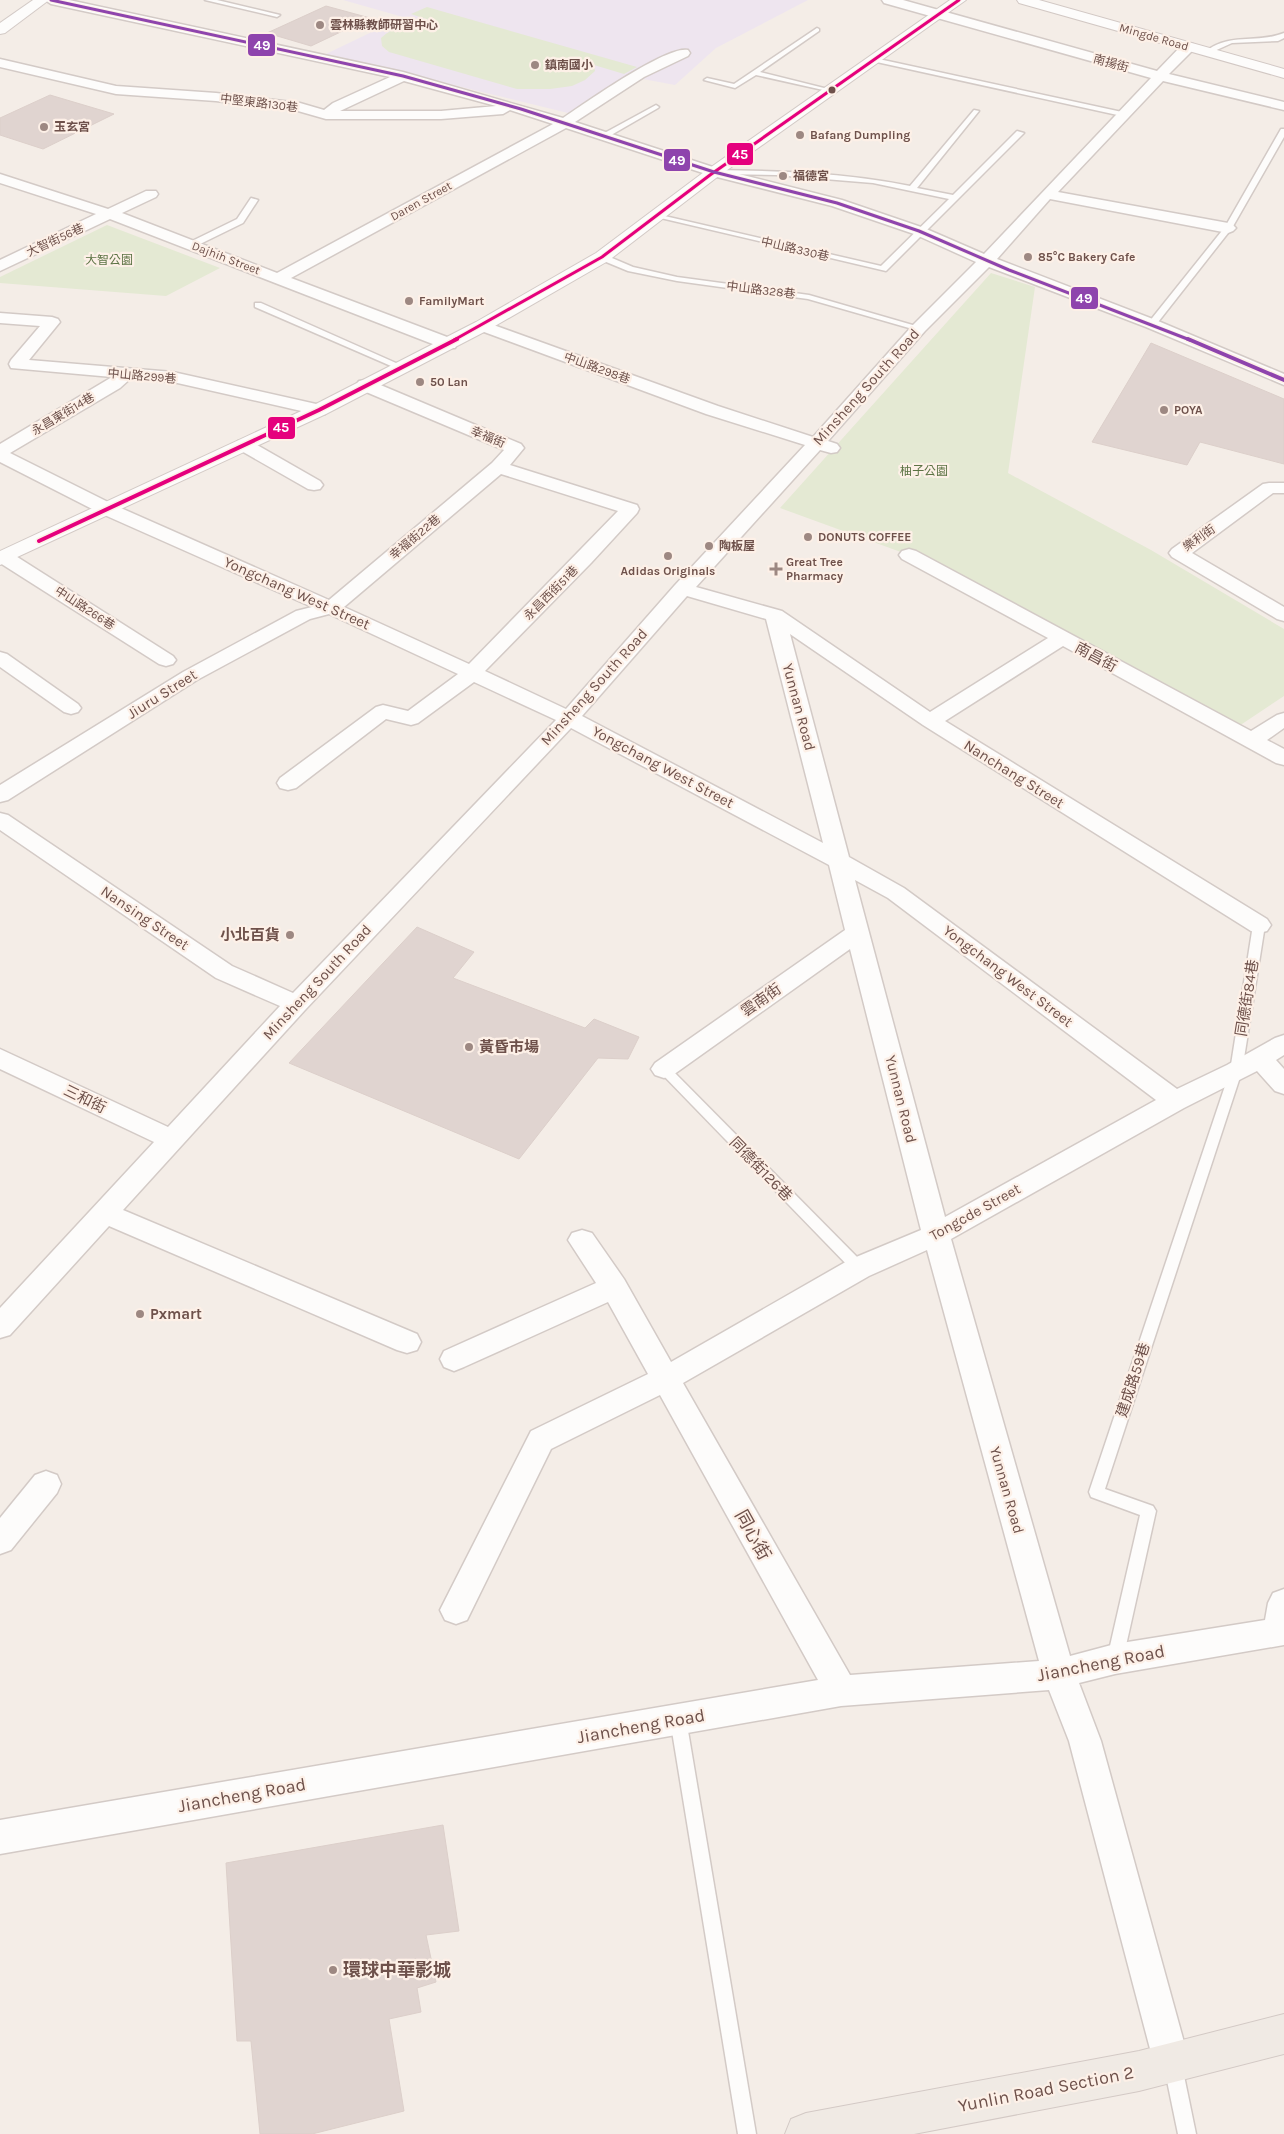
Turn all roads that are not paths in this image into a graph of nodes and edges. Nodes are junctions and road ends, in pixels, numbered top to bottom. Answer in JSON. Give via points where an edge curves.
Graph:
{"nodes":[{"id":1,"x":42,"y":0,"type":"edge"},
{"id":2,"x":51,"y":0,"type":"edge"},
{"id":3,"x":208,"y":0,"type":"edge"},
{"id":4,"x":888,"y":0,"type":"edge"},
{"id":5,"x":959,"y":0,"type":"edge"},
{"id":6,"x":1024,"y":0,"type":"edge"},
{"id":7,"x":940,"y":14,"type":"junction"},
{"id":8,"x":277,"y":15,"type":"dead end"},
{"id":9,"x":0,"y":30,"type":"edge"},
{"id":10,"x":817,"y":30,"type":"dead end"},
{"id":11,"x":1284,"y":35,"type":"edge"},
{"id":12,"x":1188,"y":46,"type":"junction"},
{"id":13,"x":1208,"y":52,"type":"junction"},
{"id":14,"x":683,"y":53,"type":"dead end"},
{"id":15,"x":874,"y":60,"type":"junction"},
{"id":16,"x":0,"y":63,"type":"edge"},
{"id":17,"x":756,"y":73,"type":"junction"},
{"id":18,"x":1284,"y":74,"type":"edge"},
{"id":19,"x":403,"y":76,"type":"junction"},
{"id":20,"x":1158,"y":77,"type":"junction"},
{"id":21,"x":707,"y":80,"type":"dead end"},
{"id":22,"x":830,"y":91,"type":"junction"},
{"id":23,"x":656,"y":106,"type":"dead end"},
{"id":24,"x":1284,"y":106,"type":"edge"},
{"id":25,"x":521,"y":109,"type":"junction"},
{"id":26,"x":976,"y":111,"type":"dead end"},
{"id":27,"x":1122,"y":114,"type":"junction"},
{"id":28,"x":326,"y":115,"type":"junction"},
{"id":29,"x":563,"y":124,"type":"junction"},
{"id":30,"x":1284,"y":132,"type":"edge"},
{"id":31,"x":1020,"y":133,"type":"dead end"},
{"id":32,"x":602,"y":136,"type":"junction"},
{"id":33,"x":714,"y":172,"type":"junction"},
{"id":34,"x":0,"y":178,"type":"edge"},
{"id":35,"x":912,"y":188,"type":"junction"},
{"id":36,"x":151,"y":194,"type":"dead end"},
{"id":37,"x":1047,"y":194,"type":"junction"},
{"id":38,"x":955,"y":198,"type":"junction"},
{"id":39,"x":254,"y":200,"type":"dead end"},
{"id":40,"x":110,"y":214,"type":"junction"},
{"id":41,"x":656,"y":216,"type":"junction"},
{"id":42,"x":1228,"y":228,"type":"junction"},
{"id":43,"x":919,"y":231,"type":"junction"},
{"id":44,"x":191,"y":245,"type":"junction"},
{"id":45,"x":602,"y":257,"type":"junction"},
{"id":46,"x":987,"y":260,"type":"junction"},
{"id":47,"x":0,"y":266,"type":"edge"},
{"id":48,"x":279,"y":278,"type":"junction"},
{"id":49,"x":258,"y":305,"type":"dead end"},
{"id":50,"x":0,"y":318,"type":"edge"},
{"id":51,"x":1152,"y":324,"type":"junction"},
{"id":52,"x":482,"y":326,"type":"junction"},
{"id":53,"x":919,"y":328,"type":"junction"},
{"id":54,"x":449,"y":344,"type":"junction"},
{"id":55,"x":401,"y":367,"type":"junction"},
{"id":56,"x":124,"y":375,"type":"junction"},
{"id":57,"x":1282,"y":378,"type":"edge"},
{"id":58,"x":365,"y":385,"type":"junction"},
{"id":59,"x":319,"y":410,"type":"junction"},
{"id":60,"x":244,"y":445,"type":"junction"},
{"id":61,"x":825,"y":446,"type":"junction"},
{"id":62,"x":0,"y":453,"type":"edge"},
{"id":63,"x":498,"y":467,"type":"junction"},
{"id":64,"x":314,"y":485,"type":"dead end"},
{"id":65,"x":1284,"y":488,"type":"edge"},
{"id":66,"x":107,"y":509,"type":"junction"},
{"id":67,"x":630,"y":509,"type":"joint"},
{"id":68,"x":909,"y":555,"type":"dead end"},
{"id":69,"x":2,"y":558,"type":"edge"},
{"id":70,"x":682,"y":589,"type":"junction"},
{"id":71,"x":331,"y":608,"type":"junction"},
{"id":72,"x":775,"y":615,"type":"junction"},
{"id":73,"x":1284,"y":615,"type":"edge"},
{"id":74,"x":1061,"y":638,"type":"junction"},
{"id":75,"x":0,"y":658,"type":"edge"},
{"id":76,"x":166,"y":660,"type":"dead end"},
{"id":77,"x":471,"y":674,"type":"junction"},
{"id":78,"x":71,"y":708,"type":"dead end"},
{"id":79,"x":569,"y":718,"type":"junction"},
{"id":80,"x":1284,"y":719,"type":"edge"},
{"id":81,"x":930,"y":721,"type":"junction"},
{"id":82,"x":1252,"y":740,"type":"junction"},
{"id":83,"x":1284,"y":758,"type":"edge"},
{"id":84,"x":288,"y":783,"type":"dead end"},
{"id":85,"x":0,"y":796,"type":"edge"},
{"id":86,"x":0,"y":820,"type":"edge"},
{"id":87,"x":839,"y":861,"type":"junction"},
{"id":88,"x":1259,"y":925,"type":"joint"},
{"id":89,"x":858,"y":932,"type":"junction"},
{"id":90,"x":296,"y":1004,"type":"junction"},
{"id":91,"x":1284,"y":1044,"type":"edge"},
{"id":92,"x":0,"y":1058,"type":"edge"},
{"id":93,"x":1260,"y":1058,"type":"junction"},
{"id":94,"x":664,"y":1069,"type":"joint"},
{"id":95,"x":1236,"y":1071,"type":"junction"},
{"id":96,"x":1284,"y":1084,"type":"edge"},
{"id":97,"x":1176,"y":1100,"type":"junction"},
{"id":98,"x":171,"y":1139,"type":"junction"},
{"id":99,"x":104,"y":1213,"type":"junction"},
{"id":100,"x":936,"y":1235,"type":"junction"},
{"id":101,"x":582,"y":1240,"type":"dead end"},
{"id":102,"x":859,"y":1268,"type":"junction"},
{"id":103,"x":614,"y":1287,"type":"junction"},
{"id":104,"x":0,"y":1327,"type":"edge"},
{"id":105,"x":407,"y":1342,"type":"dead end"},
{"id":106,"x":454,"y":1359,"type":"dead end"},
{"id":107,"x":665,"y":1379,"type":"junction"},
{"id":108,"x":46,"y":1484,"type":"dead end"},
{"id":109,"x":0,"y":1541,"type":"edge"},
{"id":110,"x":456,"y":1610,"type":"dead end"},
{"id":111,"x":1282,"y":1622,"type":"edge"},
{"id":112,"x":1115,"y":1659,"type":"junction"},
{"id":113,"x":1059,"y":1674,"type":"junction"},
{"id":114,"x":841,"y":1691,"type":"junction"},
{"id":115,"x":678,"y":1719,"type":"junction"},
{"id":116,"x":0,"y":1838,"type":"edge"},
{"id":117,"x":1284,"y":2034,"type":"edge"},
{"id":118,"x":1172,"y":2064,"type":"junction"},
{"id":119,"x":748,"y":2134,"type":"edge"},
{"id":120,"x":806,"y":2134,"type":"edge"},
{"id":121,"x":1187,"y":2134,"type":"edge"}],
"edges":[{"from":1,"to":9,"type":"street"},
{"from":2,"to":19,"type":"street"},
{"from":3,"to":8,"type":"lane"},
{"from":4,"to":7,"type":"street","name":"南揚街"},
{"from":5,"to":7,"type":"street"},
{"from":6,"to":12,"type":"street","name":"Mingde Road"},
{"from":7,"to":15,"type":"street"},
{"from":7,"to":20,"type":"street","name":"南揚街"},
{"from":10,"to":17,"type":"lane"},
{"from":11,"to":13,"type":"lane","via":[[1278,39],[1231,41]]},
{"from":12,"to":13,"type":"street","name":"Mingde Road"},
{"from":12,"to":20,"type":"street","name":"Minsheng South Road"},
{"from":13,"to":18,"type":"street","name":"Mingde Road"},
{"from":14,"to":29,"type":"street","name":"Daren Street","via":[[639,74]]},
{"from":15,"to":22,"type":"street"},
{"from":15,"to":27,"type":"lane"},
{"from":16,"to":28,"type":"street","name":"中堅東路130巷","via":[[116,90],[300,107]]},
{"from":17,"to":21,"type":"lane","via":[[735,86]]},
{"from":17,"to":22,"type":"lane"},
{"from":19,"to":25,"type":"street"},
{"from":19,"to":28,"type":"street","via":[[338,106]]},
{"from":20,"to":24,"type":"street","name":"南揚街"},
{"from":20,"to":27,"type":"street","name":"Minsheng South Road"},
{"from":22,"to":33,"type":"street"},
{"from":23,"to":32,"type":"lane"},
{"from":25,"to":28,"type":"street","name":"中堅東路130巷","via":[[441,115]]},
{"from":25,"to":29,"type":"street"},
{"from":26,"to":35,"type":"lane"},
{"from":27,"to":37,"type":"street","name":"Minsheng South Road"},
{"from":29,"to":32,"type":"street"},
{"from":29,"to":48,"type":"street","name":"Daren Street"},
{"from":30,"to":42,"type":"lane"},
{"from":31,"to":38,"type":"lane"},
{"from":32,"to":33,"type":"street"},
{"from":33,"to":35,"type":"lane","via":[[776,172],[874,181]]},
{"from":33,"to":41,"type":"street"},
{"from":33,"to":43,"type":"street","via":[[837,203]]},
{"from":34,"to":40,"type":"street","name":"Dajhih Street"},
{"from":35,"to":38,"type":"lane"},
{"from":36,"to":40,"type":"street","name":"大智街56巷"},
{"from":37,"to":42,"type":"street"},
{"from":37,"to":46,"type":"street","name":"Minsheng South Road"},
{"from":38,"to":43,"type":"lane"},
{"from":39,"to":44,"type":"lane","via":[[240,221]]},
{"from":40,"to":44,"type":"street","name":"Dajhih Street"},
{"from":40,"to":47,"type":"street","name":"大智街56巷"},
{"from":41,"to":43,"type":"lane","name":"中山路330巷","via":[[883,269]]},
{"from":41,"to":45,"type":"street"},
{"from":42,"to":51,"type":"lane"},
{"from":43,"to":46,"type":"street"},
{"from":44,"to":48,"type":"street","name":"Dajhih Street"},
{"from":45,"to":52,"type":"street"},
{"from":45,"to":53,"type":"lane","name":"中山路328巷","via":[[631,269],[677,279],[809,297]]},
{"from":46,"to":51,"type":"street"},
{"from":46,"to":53,"type":"street","name":"Minsheng South Road"},
{"from":48,"to":54,"type":"street","name":"Dajhih Street"},
{"from":49,"to":55,"type":"lane"},
{"from":50,"to":56,"type":"street","name":"中山路299巷","via":[[52,322],[17,364]]},
{"from":51,"to":57,"type":"street"},
{"from":52,"to":54,"type":"street"},
{"from":52,"to":61,"type":"street","name":"中山路298巷","via":[[712,410]]},
{"from":53,"to":61,"type":"street","name":"Minsheng South Road"},
{"from":54,"to":55,"type":"street"},
{"from":55,"to":58,"type":"street"},
{"from":56,"to":59,"type":"street","name":"中山路299巷","via":[[173,378]]},
{"from":56,"to":62,"type":"street","name":"永昌東街14巷"},
{"from":58,"to":59,"type":"street"},
{"from":58,"to":63,"type":"street","name":"幸福街","via":[[515,448]]},
{"from":59,"to":60,"type":"street"},
{"from":60,"to":64,"type":"street"},
{"from":60,"to":66,"type":"street"},
{"from":61,"to":70,"type":"street","name":"Minsheng South Road"},
{"from":62,"to":66,"type":"street","name":"Yongchang West Street"},
{"from":63,"to":67,"type":"street","name":"幸福街"},
{"from":63,"to":71,"type":"street","name":"幸福街22巷"},
{"from":65,"to":73,"type":"street","via":[[1269,488],[1179,552]]},
{"from":66,"to":69,"type":"street"},
{"from":66,"to":71,"type":"street","name":"Yongchang West Street"},
{"from":67,"to":77,"type":"street","name":"永昌西街51巷"},
{"from":68,"to":74,"type":"street","name":"南昌街"},
{"from":69,"to":76,"type":"street","name":"中山路266巷"},
{"from":70,"to":72,"type":"street"},
{"from":70,"to":79,"type":"street","name":"Minsheng South Road"},
{"from":71,"to":77,"type":"street","name":"Yongchang West Street"},
{"from":71,"to":85,"type":"street","name":"Jiuru Street","via":[[303,615],[190,676]]},
{"from":72,"to":81,"type":"street","name":"Nanchang Street"},
{"from":72,"to":87,"type":"street","name":"Yunnan Road"},
{"from":74,"to":81,"type":"street"},
{"from":74,"to":82,"type":"street","name":"南昌街"},
{"from":75,"to":78,"type":"street"},
{"from":77,"to":79,"type":"street","name":"Yongchang West Street"},
{"from":77,"to":84,"type":"street","name":"永昌西街51巷","via":[[411,719],[383,711]]},
{"from":79,"to":87,"type":"street","name":"Yongchang West Street"},
{"from":79,"to":90,"type":"street","name":"Minsheng South Road"},
{"from":80,"to":82,"type":"street"},
{"from":81,"to":88,"type":"street","name":"Nanchang Street"},
{"from":82,"to":83,"type":"street","name":"南昌街"},
{"from":86,"to":90,"type":"street","name":"Nansing Street","via":[[224,972]]},
{"from":87,"to":89,"type":"street","name":"Yunnan Road"},
{"from":87,"to":97,"type":"street","name":"Yongchang West Street","via":[[896,893]]},
{"from":88,"to":95,"type":"lane","name":"同德街84巷"},
{"from":89,"to":94,"type":"street","name":"雲南街"},
{"from":89,"to":100,"type":"street","name":"Yunnan Road"},
{"from":90,"to":98,"type":"street","name":"Minsheng South Road"},
{"from":91,"to":93,"type":"street","name":"Tongcde Street"},
{"from":92,"to":98,"type":"street","name":"三和街"},
{"from":93,"to":95,"type":"street","name":"Tongcde Street"},
{"from":93,"to":96,"type":"street"},
{"from":94,"to":102,"type":"lane","name":"同德街126巷"},
{"from":95,"to":97,"type":"street","name":"Tongcde Street"},
{"from":95,"to":112,"type":"lane","name":"建成路59巷","via":[[1096,1492],[1148,1511]]},
{"from":97,"to":100,"type":"street","name":"Tongcde Street"},
{"from":98,"to":99,"type":"street","name":"Minsheng South Road"},
{"from":99,"to":104,"type":"street","name":"Minsheng South Road"},
{"from":99,"to":105,"type":"street"},
{"from":100,"to":102,"type":"street","name":"Tongcde Street"},
{"from":100,"to":113,"type":"street","name":"Yunnan Road"},
{"from":101,"to":103,"type":"street","name":"同心街"},
{"from":102,"to":107,"type":"street","name":"Tongcde Street"},
{"from":103,"to":106,"type":"street"},
{"from":103,"to":107,"type":"street","name":"同心街"},
{"from":107,"to":110,"type":"street","via":[[541,1440]]},
{"from":107,"to":114,"type":"street","name":"同心街"},
{"from":108,"to":109,"type":"street"},
{"from":111,"to":112,"type":"street","name":"Jiancheng Road"},
{"from":112,"to":113,"type":"street","name":"Jiancheng Road"},
{"from":113,"to":114,"type":"street","name":"Jiancheng Road"},
{"from":113,"to":118,"type":"street","name":"Yunnan Road","via":[[1085,1741]]},
{"from":114,"to":115,"type":"street","name":"Jiancheng Road"},
{"from":115,"to":116,"type":"street","name":"Jiancheng Road"},
{"from":115,"to":119,"type":"lane"},
{"from":117,"to":118,"type":"main road","name":"Yunlin Road Section 2"},
{"from":118,"to":120,"type":"main road","name":"Yunlin Road Section 2"},
{"from":118,"to":121,"type":"lane"}]}
